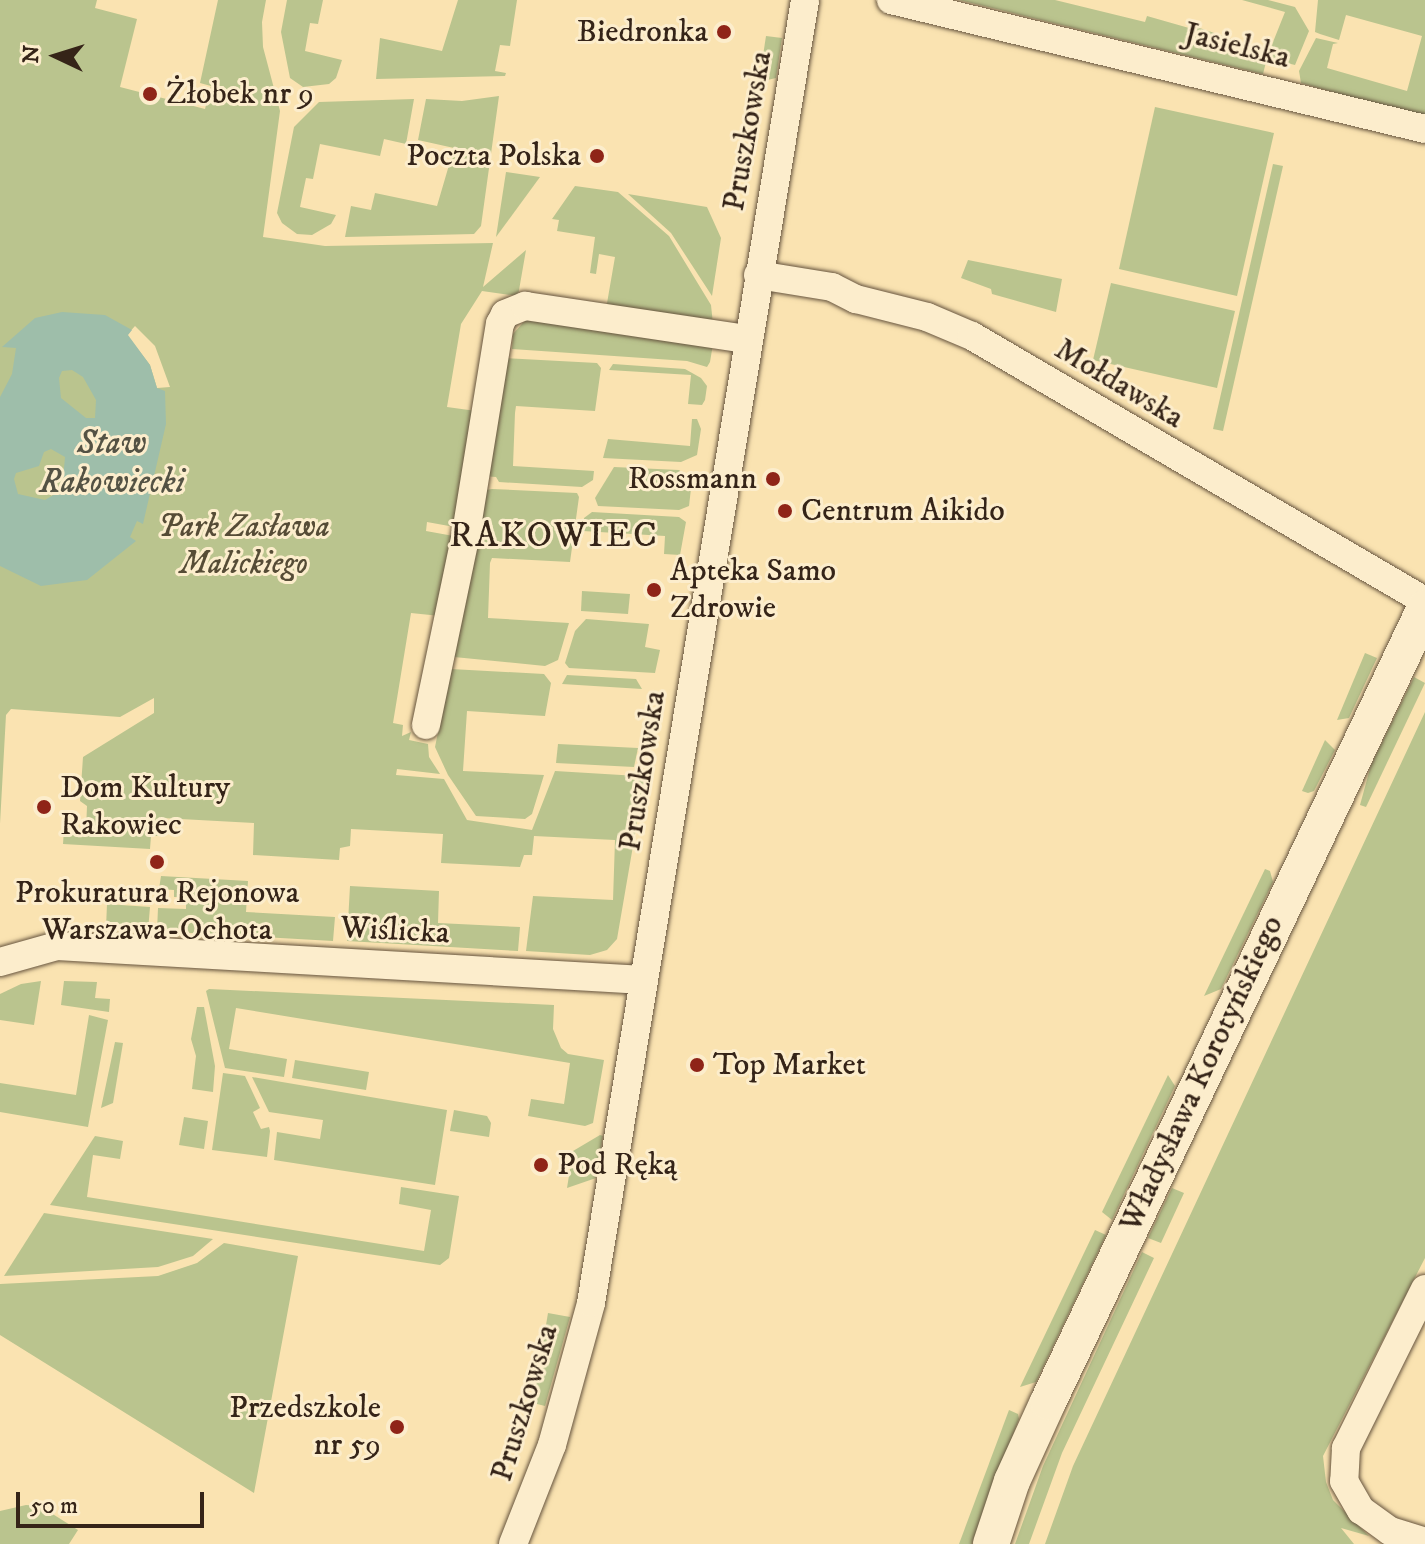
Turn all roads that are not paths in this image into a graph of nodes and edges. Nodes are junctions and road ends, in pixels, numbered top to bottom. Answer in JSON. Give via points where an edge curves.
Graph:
{"nodes":[{"id":1,"x":805,"y":0,"type":"edge"},
{"id":2,"x":891,"y":0,"type":"edge"},
{"id":3,"x":1425,"y":129,"type":"edge"},
{"id":4,"x":758,"y":275,"type":"junction"},
{"id":5,"x":747,"y":339,"type":"junction"},
{"id":6,"x":1425,"y":601,"type":"edge"},
{"id":7,"x":1425,"y":608,"type":"edge"},
{"id":8,"x":426,"y":725,"type":"dead end"},
{"id":9,"x":0,"y":962,"type":"edge"},
{"id":10,"x":644,"y":980,"type":"junction"},
{"id":11,"x":1425,"y":1289,"type":"edge"},
{"id":12,"x":1425,"y":1542,"type":"edge"},
{"id":13,"x":513,"y":1544,"type":"edge"},
{"id":14,"x":991,"y":1544,"type":"edge"}],
"edges":[{"from":1,"to":4,"type":"street","name":"Pruszkowska"},
{"from":2,"to":3,"type":"street","name":"Jasielska"},
{"from":4,"to":5,"type":"street","name":"Pruszkowska"},
{"from":4,"to":6,"type":"street","name":"Mołdawska","via":[[832,287],[955,328]]},
{"from":5,"to":8,"type":"street","via":[[525,306],[505,314]]},
{"from":5,"to":10,"type":"street","name":"Pruszkowska"},
{"from":7,"to":14,"type":"street","name":"Władysława Korotyńskiego","via":[[1067,1361],[1012,1481]]},
{"from":9,"to":10,"type":"street","name":"Wiślicka","via":[[57,946]]},
{"from":10,"to":13,"type":"street","name":"Pruszkowska","via":[[591,1303],[552,1445]]},
{"from":11,"to":12,"type":"street","via":[[1346,1448],[1344,1481],[1361,1510],[1390,1531]]}]}
